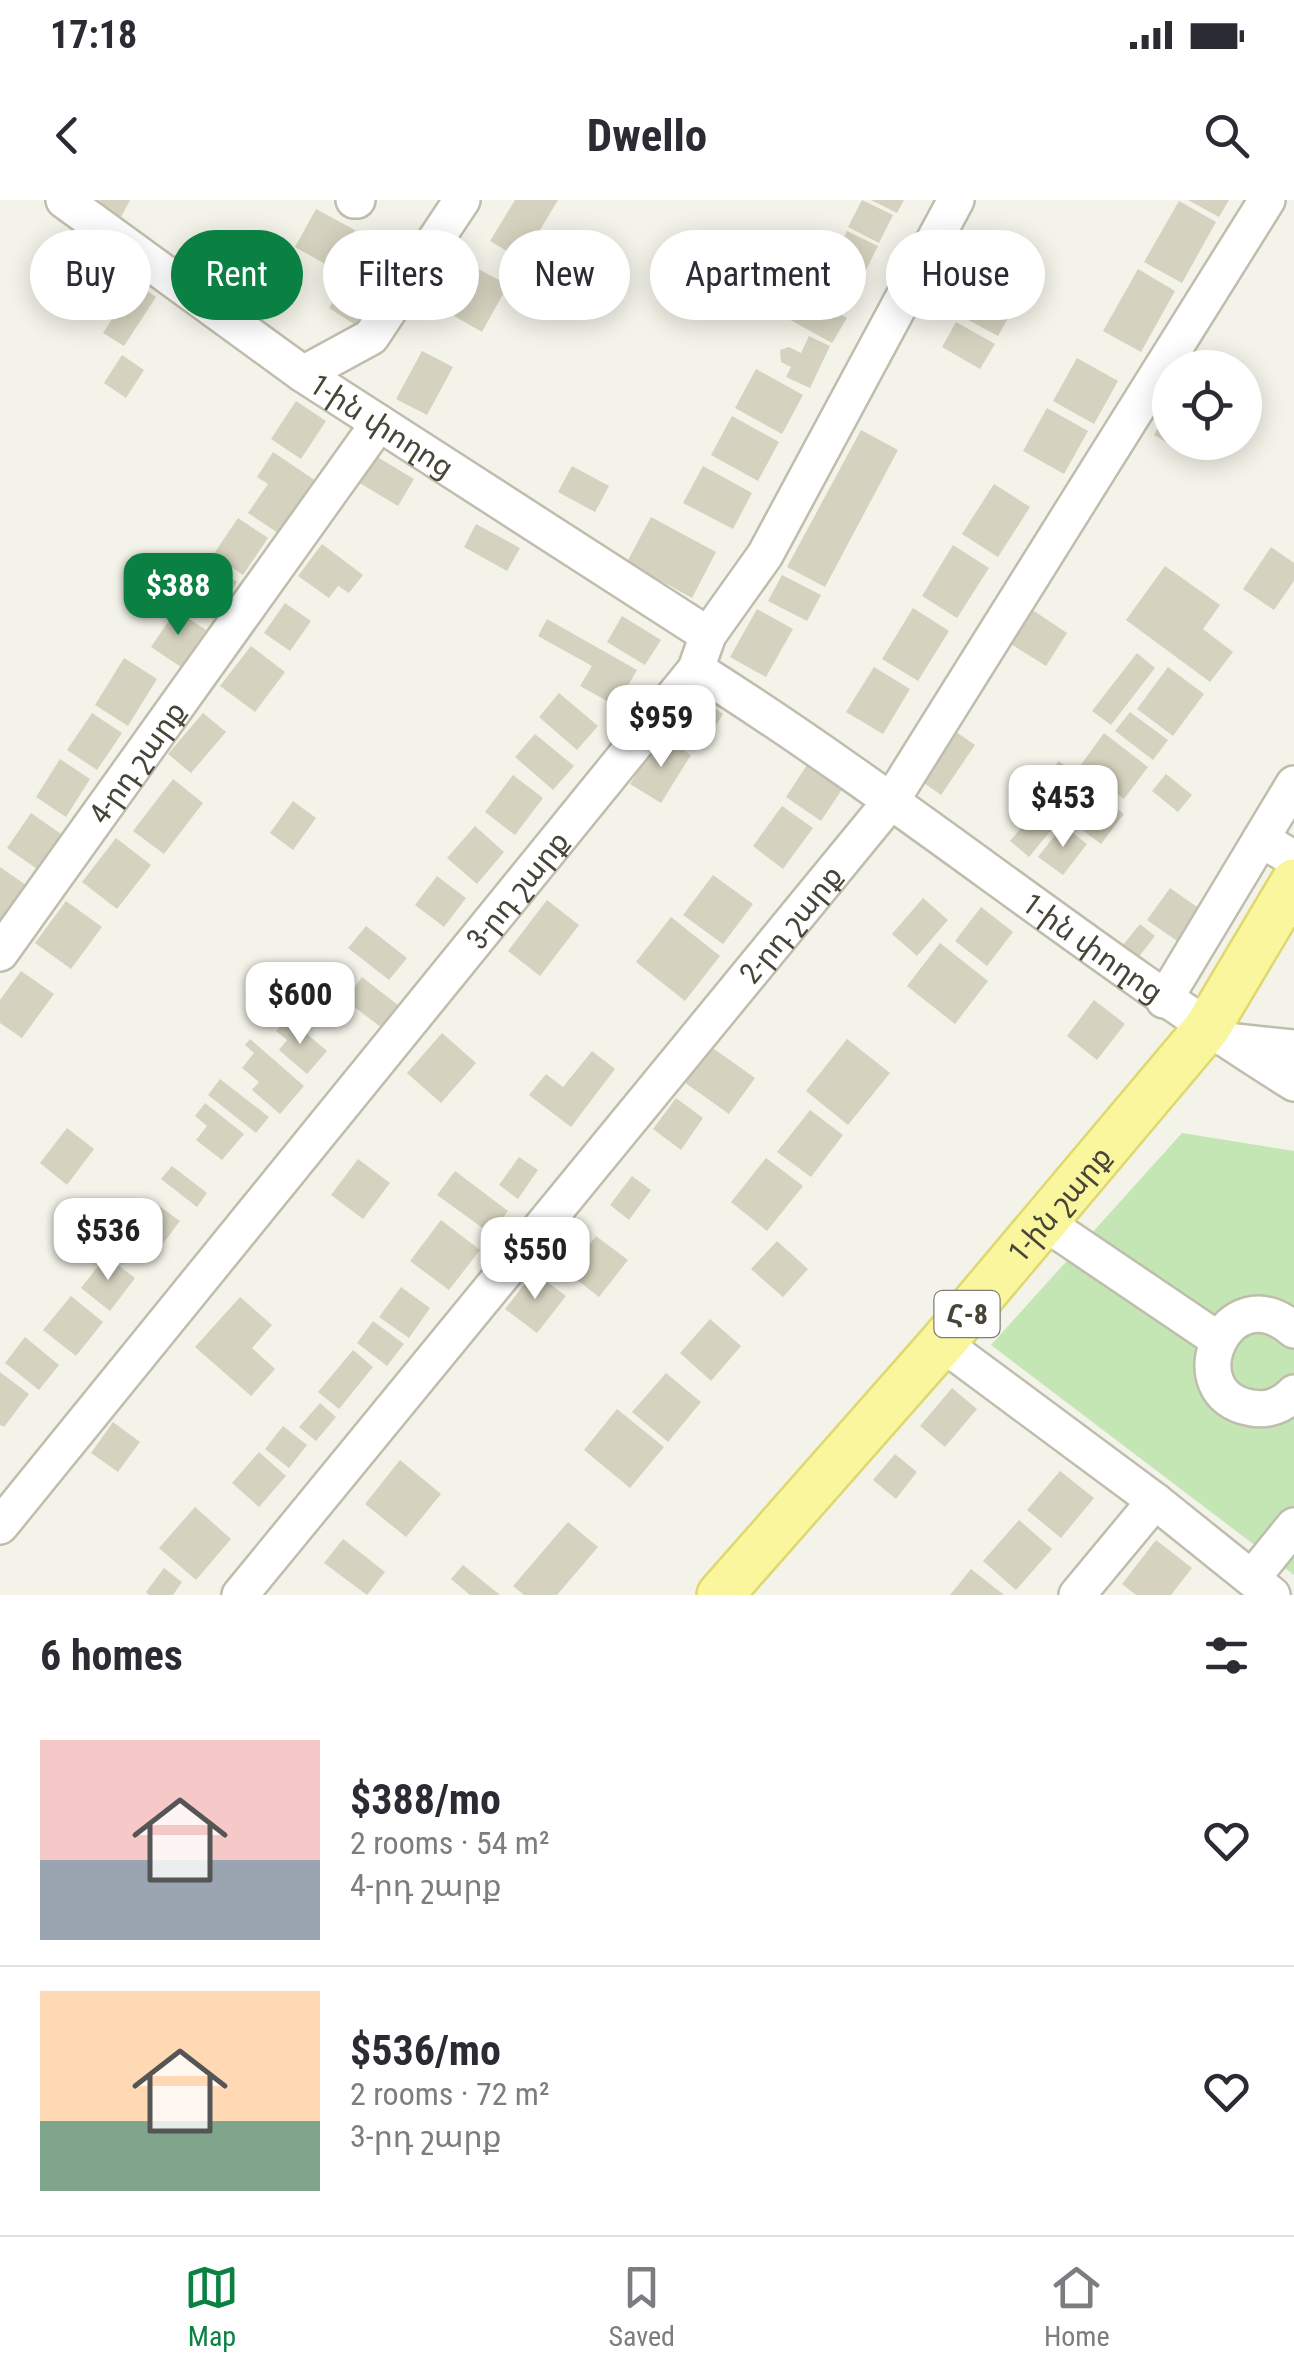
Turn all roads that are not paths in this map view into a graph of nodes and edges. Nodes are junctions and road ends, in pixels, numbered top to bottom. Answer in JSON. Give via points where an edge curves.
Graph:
{"nodes":[{"id":1,"x":64,"y":200,"type":"edge"},
{"id":2,"x":462,"y":200,"type":"edge"},
{"id":3,"x":956,"y":200,"type":"edge"},
{"id":4,"x":1266,"y":200,"type":"edge"},
{"id":5,"x":303,"y":374,"type":"junction"},
{"id":6,"x":379,"y":423,"type":"junction"},
{"id":7,"x":708,"y":635,"type":"junction"},
{"id":8,"x":696,"y":669,"type":"junction"},
{"id":9,"x":1294,"y":784,"type":"edge"},
{"id":10,"x":890,"y":801,"type":"junction"},
{"id":11,"x":1261,"y":839,"type":"junction"},
{"id":12,"x":1294,"y":859,"type":"edge"},
{"id":13,"x":1294,"y":882,"type":"edge"},
{"id":14,"x":0,"y":953,"type":"edge"},
{"id":15,"x":1164,"y":1000,"type":"junction"},
{"id":16,"x":1218,"y":1035,"type":"junction"},
{"id":17,"x":1294,"y":1048,"type":"edge"},
{"id":18,"x":1294,"y":1082,"type":"edge"},
{"id":19,"x":1044,"y":1222,"type":"junction"},
{"id":20,"x":1294,"y":1330,"type":"edge"},
{"id":21,"x":1218,"y":1339,"type":"junction"},
{"id":22,"x":942,"y":1343,"type":"junction"},
{"id":23,"x":1294,"y":1394,"type":"edge"},
{"id":24,"x":1155,"y":1501,"type":"junction"},
{"id":25,"x":0,"y":1526,"type":"edge"},
{"id":26,"x":1294,"y":1526,"type":"edge"},
{"id":27,"x":1262,"y":1587,"type":"edge"},
{"id":28,"x":240,"y":1595,"type":"edge"},
{"id":29,"x":720,"y":1595,"type":"edge"},
{"id":30,"x":1077,"y":1595,"type":"edge"}],
"edges":[{"from":1,"to":5,"type":"street","name":"1-ին փողոց"},
{"from":2,"to":5,"type":"street","via":[[371,337]]},
{"from":3,"to":7,"type":"street","name":"3-րդ շարք","via":[[765,555]]},
{"from":4,"to":10,"type":"street","name":"2-րդ շարք"},
{"from":5,"to":6,"type":"street","name":"1-ին փողոց"},
{"from":6,"to":7,"type":"street","name":"1-ին փողոց"},
{"from":6,"to":14,"type":"street","name":"4-րդ շարք"},
{"from":7,"to":8,"type":"street","name":"3-րդ շարք"},
{"from":8,"to":10,"type":"street","name":"1-ին փողոց"},
{"from":8,"to":25,"type":"street","name":"3-րդ շարք"},
{"from":9,"to":11,"type":"street"},
{"from":10,"to":15,"type":"street","name":"1-ին փողոց"},
{"from":10,"to":28,"type":"street","name":"2-րդ շարք"},
{"from":11,"to":12,"type":"street"},
{"from":11,"to":15,"type":"street"},
{"from":13,"to":16,"type":"main road","name":"1-ին շարք","number":"Հ-8"},
{"from":15,"to":16,"type":"street","name":"1-ին փողոց"},
{"from":16,"to":17,"type":"street"},
{"from":16,"to":18,"type":"street","name":"1-ին փողոց"},
{"from":16,"to":19,"type":"main road","name":"1-ին շարք","number":"Հ-8"},
{"from":19,"to":21,"type":"street"},
{"from":19,"to":22,"type":"main road","name":"1-ին շարք","number":"Հ-8"},
{"from":20,"to":21,"type":"street","via":[[1255,1314]]},
{"from":21,"to":23,"type":"street","via":[[1212,1370],[1228,1398],[1257,1409]]},
{"from":22,"to":24,"type":"street"},
{"from":22,"to":29,"type":"main road","name":"1-ին շարք","number":"Հ-8"},
{"from":24,"to":27,"type":"street"},
{"from":24,"to":30,"type":"street"},
{"from":26,"to":27,"type":"street"}]}
